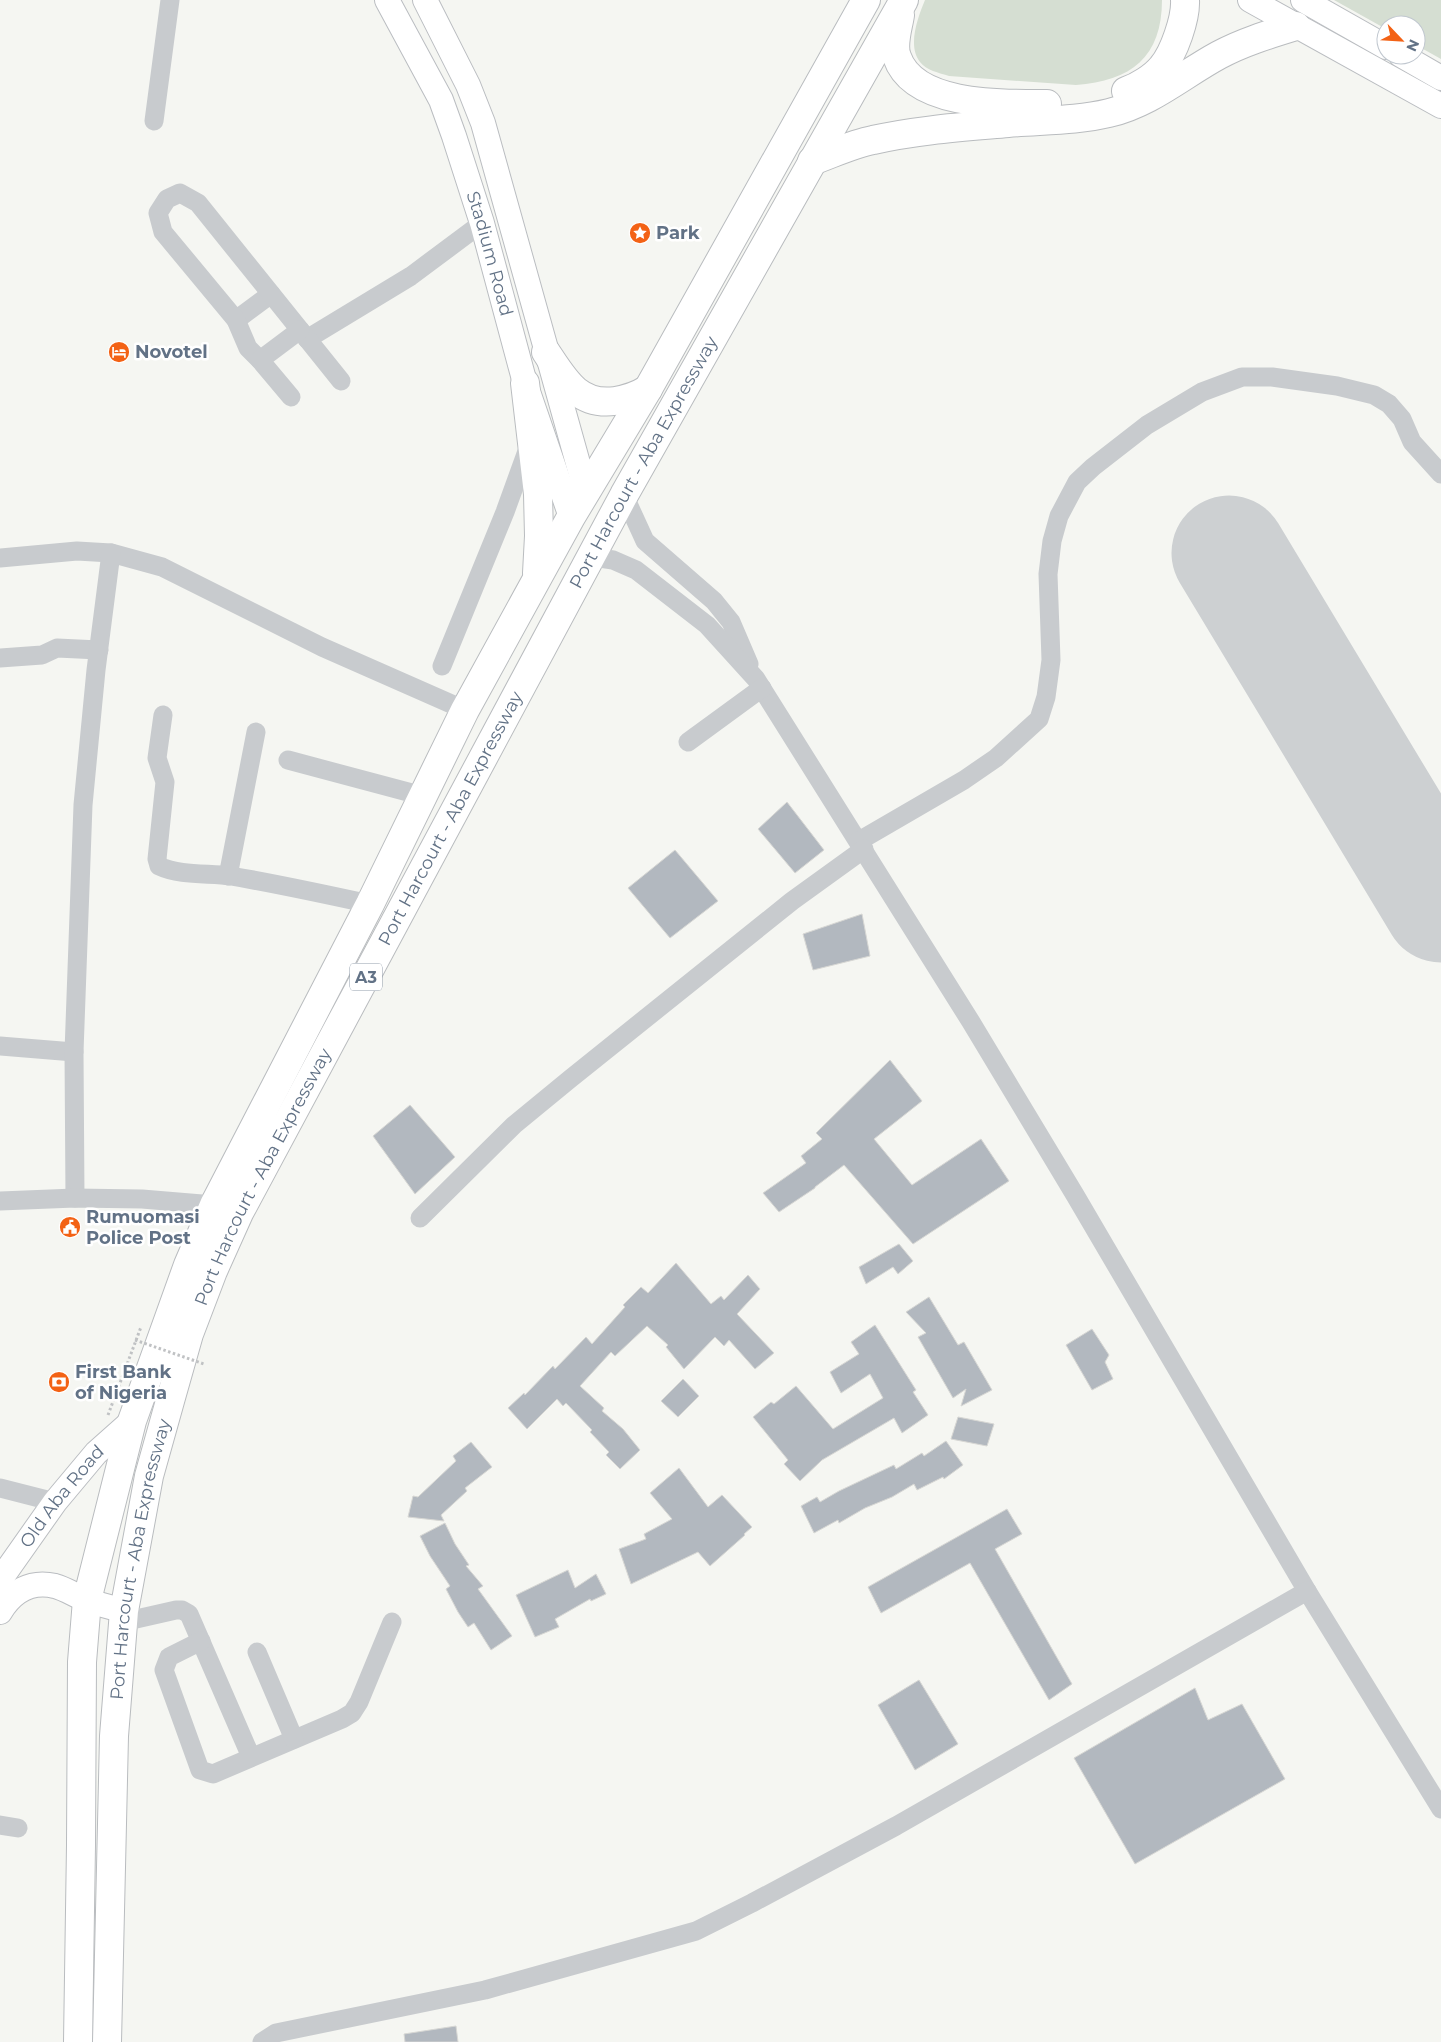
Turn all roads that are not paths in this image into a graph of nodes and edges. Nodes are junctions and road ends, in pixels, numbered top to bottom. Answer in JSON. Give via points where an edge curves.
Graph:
{"nodes":[{"id":1,"x":170,"y":0,"type":"edge"},
{"id":2,"x":387,"y":0,"type":"edge"},
{"id":3,"x":425,"y":0,"type":"edge"},
{"id":4,"x":866,"y":0,"type":"edge"},
{"id":5,"x":1185,"y":0,"type":"edge"},
{"id":6,"x":1250,"y":0,"type":"edge"},
{"id":7,"x":902,"y":2,"type":"edge"},
{"id":8,"x":1300,"y":13,"type":"edge"},
{"id":9,"x":1376,"y":43,"type":"edge"},
{"id":10,"x":1418,"y":65,"type":"edge"},
{"id":11,"x":1441,"y":78,"type":"edge"},
{"id":12,"x":1441,"y":106,"type":"edge"},
{"id":13,"x":154,"y":121,"type":"dead end"},
{"id":14,"x":812,"y":161,"type":"junction"},
{"id":15,"x":482,"y":223,"type":"junction"},
{"id":16,"x":271,"y":294,"type":"junction"},
{"id":17,"x":236,"y":320,"type":"junction"},
{"id":18,"x":303,"y":334,"type":"junction"},
{"id":19,"x":546,"y":352,"type":"junction"},
{"id":20,"x":260,"y":360,"type":"junction"},
{"id":21,"x":340,"y":381,"type":"dead end"},
{"id":22,"x":525,"y":383,"type":"junction"},
{"id":23,"x":648,"y":389,"type":"junction"},
{"id":24,"x":291,"y":397,"type":"dead end"},
{"id":25,"x":531,"y":439,"type":"junction"},
{"id":26,"x":1441,"y":474,"type":"edge"},
{"id":27,"x":586,"y":492,"type":"junction"},
{"id":28,"x":624,"y":495,"type":"junction"},
{"id":29,"x":571,"y":516,"type":"junction"},
{"id":30,"x":111,"y":553,"type":"junction"},
{"id":31,"x":593,"y":557,"type":"junction"},
{"id":32,"x":0,"y":558,"type":"edge"},
{"id":33,"x":536,"y":581,"type":"junction"},
{"id":34,"x":99,"y":650,"type":"junction"},
{"id":35,"x":0,"y":658,"type":"edge"},
{"id":36,"x":442,"y":666,"type":"dead end"},
{"id":37,"x":759,"y":684,"type":"junction"},
{"id":38,"x":465,"y":710,"type":"junction"},
{"id":39,"x":163,"y":715,"type":"dead end"},
{"id":40,"x":256,"y":732,"type":"dead end"},
{"id":41,"x":688,"y":742,"type":"dead end"},
{"id":42,"x":288,"y":760,"type":"dead end"},
{"id":43,"x":423,"y":796,"type":"junction"},
{"id":44,"x":861,"y":845,"type":"junction"},
{"id":45,"x":228,"y":876,"type":"junction"},
{"id":46,"x":370,"y":904,"type":"junction"},
{"id":47,"x":0,"y":1046,"type":"edge"},
{"id":48,"x":74,"y":1052,"type":"junction"},
{"id":49,"x":75,"y":1198,"type":"junction"},
{"id":50,"x":0,"y":1201,"type":"edge"},
{"id":51,"x":214,"y":1206,"type":"junction"},
{"id":52,"x":420,"y":1218,"type":"dead end"},
{"id":53,"x":120,"y":1419,"type":"junction"},
{"id":54,"x":0,"y":1488,"type":"edge"},
{"id":55,"x":55,"y":1502,"type":"junction"},
{"id":56,"x":0,"y":1580,"type":"edge"},
{"id":57,"x":1307,"y":1591,"type":"junction"},
{"id":58,"x":87,"y":1600,"type":"junction"},
{"id":59,"x":0,"y":1612,"type":"edge"},
{"id":60,"x":124,"y":1617,"type":"junction"},
{"id":61,"x":392,"y":1622,"type":"dead end"},
{"id":62,"x":201,"y":1642,"type":"junction"},
{"id":63,"x":257,"y":1652,"type":"dead end"},
{"id":64,"x":294,"y":1739,"type":"junction"},
{"id":65,"x":251,"y":1757,"type":"junction"},
{"id":66,"x":1441,"y":1809,"type":"edge"},
{"id":67,"x":78,"y":2042,"type":"edge"},
{"id":68,"x":106,"y":2042,"type":"edge"},
{"id":69,"x":262,"y":2042,"type":"edge"}],
"edges":[{"from":1,"to":13,"type":"street"},
{"from":2,"to":15,"type":"main road","name":"Stadium Road","via":[[441,100]]},
{"from":3,"to":19,"type":"main road","name":"Stadium Road","via":[[468,85],[483,123]]},
{"from":4,"to":23,"type":"highway","name":"Port Harcourt - Aba Expressway","number":"A3"},
{"from":5,"to":7,"type":"highway","via":[[1178,34],[1161,69],[1134,88],[1106,99],[1075,104],[969,100],[930,90],[909,76],[896,57]]},
{"from":6,"to":8,"type":"main road"},
{"from":7,"to":14,"type":"highway","name":"Port Harcourt - Aba Expressway","number":"A3"},
{"from":8,"to":9,"type":"main road"},
{"from":8,"to":12,"type":"main road"},
{"from":8,"to":14,"type":"highway","via":[[1258,38],[1219,55],[1142,102],[1112,112],[1085,119],[1010,122],[896,135],[870,140]]},
{"from":10,"to":11,"type":"main road"},
{"from":14,"to":28,"type":"highway","name":"Port Harcourt - Aba Expressway","number":"A3"},
{"from":15,"to":18,"type":"street","via":[[411,276]]},
{"from":15,"to":22,"type":"main road","name":"Stadium Road"},
{"from":16,"to":17,"type":"street"},
{"from":16,"to":17,"type":"street","via":[[198,203],[180,193],[167,199],[158,213],[163,232]]},
{"from":16,"to":18,"type":"street"},
{"from":17,"to":20,"type":"street","via":[[248,348]]},
{"from":18,"to":20,"type":"street"},
{"from":18,"to":21,"type":"street"},
{"from":19,"to":23,"type":"highway","via":[[567,383],[591,400],[622,400],[638,396]]},
{"from":19,"to":27,"type":"main road","name":"Stadium Road"},
{"from":20,"to":24,"type":"street"},
{"from":22,"to":25,"type":"highway"},
{"from":22,"to":29,"type":"main road","name":"Stadium Road"},
{"from":23,"to":27,"type":"highway","name":"Port Harcourt - Aba Expressway","number":"A3"},
{"from":25,"to":33,"type":"highway","via":[[538,494]]},
{"from":25,"to":36,"type":"street"},
{"from":26,"to":44,"type":"street","via":[[1412,442],[1402,419],[1389,404],[1374,395],[1337,386],[1272,377],[1242,377],[1202,392],[1148,425],[1077,482],[1058,516],[1048,574],[1051,660],[1039,719],[996,758]]},
{"from":27,"to":29,"type":"highway","name":"Port Harcourt - Aba Expressway","number":"A3"},
{"from":28,"to":31,"type":"highway","name":"Port Harcourt - Aba Expressway","number":"A3"},
{"from":28,"to":37,"type":"street","via":[[645,541],[714,601],[731,622]]},
{"from":29,"to":33,"type":"highway","name":"Port Harcourt - Aba Expressway","number":"A3"},
{"from":30,"to":32,"type":"street","via":[[77,551]]},
{"from":30,"to":34,"type":"street"},
{"from":30,"to":38,"type":"street","via":[[162,567],[322,648]]},
{"from":31,"to":37,"type":"street","via":[[613,560],[636,570],[707,625]]},
{"from":31,"to":60,"type":"highway","name":"Port Harcourt - Aba Expressway","number":"A3","via":[[239,1213],[213,1271],[189,1334],[149,1476]]},
{"from":33,"to":38,"type":"highway","name":"Port Harcourt - Aba Expressway","number":"A3"},
{"from":34,"to":35,"type":"street","via":[[57,648],[42,655]]},
{"from":34,"to":48,"type":"street","via":[[83,805]]},
{"from":37,"to":41,"type":"street"},
{"from":37,"to":44,"type":"street"},
{"from":38,"to":43,"type":"highway","name":"Port Harcourt - Aba Expressway","number":"A3"},
{"from":39,"to":45,"type":"street","via":[[157,758],[164,782],[156,859],[159,866],[171,870]]},
{"from":40,"to":45,"type":"street"},
{"from":42,"to":43,"type":"street"},
{"from":43,"to":46,"type":"highway","name":"Port Harcourt - Aba Expressway","number":"A3"},
{"from":44,"to":52,"type":"street","via":[[514,1125]]},
{"from":44,"to":57,"type":"street","via":[[1075,1195]]},
{"from":45,"to":46,"type":"street"},
{"from":46,"to":51,"type":"highway","name":"Port Harcourt - Aba Expressway","number":"A3"},
{"from":47,"to":48,"type":"street"},
{"from":48,"to":49,"type":"street"},
{"from":49,"to":50,"type":"street"},
{"from":49,"to":51,"type":"street","via":[[142,1199]]},
{"from":51,"to":53,"type":"highway","name":"Port Harcourt - Aba Expressway","number":"A3"},
{"from":53,"to":55,"type":"main road","name":"Old Aba Road"},
{"from":53,"to":58,"type":"highway","name":"Port Harcourt - Aba Expressway","number":"A3"},
{"from":54,"to":55,"type":"street"},
{"from":55,"to":56,"type":"main road","name":"Old Aba Road"},
{"from":57,"to":66,"type":"street"},
{"from":57,"to":69,"type":"street","via":[[896,1826],[696,1931],[485,1990],[276,2033]]},
{"from":58,"to":59,"type":"main road","via":[[55,1586],[29,1586],[12,1595]]},
{"from":58,"to":60,"type":"main road"},
{"from":58,"to":67,"type":"highway","name":"Port Harcourt - Aba Expressway","number":"A3","via":[[82,1662]]},
{"from":60,"to":62,"type":"street","via":[[182,1610],[189,1614]]},
{"from":60,"to":68,"type":"highway","name":"Port Harcourt - Aba Expressway","number":"A3","via":[[114,1736]]},
{"from":61,"to":64,"type":"street","via":[[352,1712]]},
{"from":62,"to":65,"type":"street"},
{"from":62,"to":65,"type":"street","via":[[169,1657],[164,1670],[200,1770],[213,1774]]},
{"from":63,"to":64,"type":"street"},
{"from":64,"to":65,"type":"street"}]}
